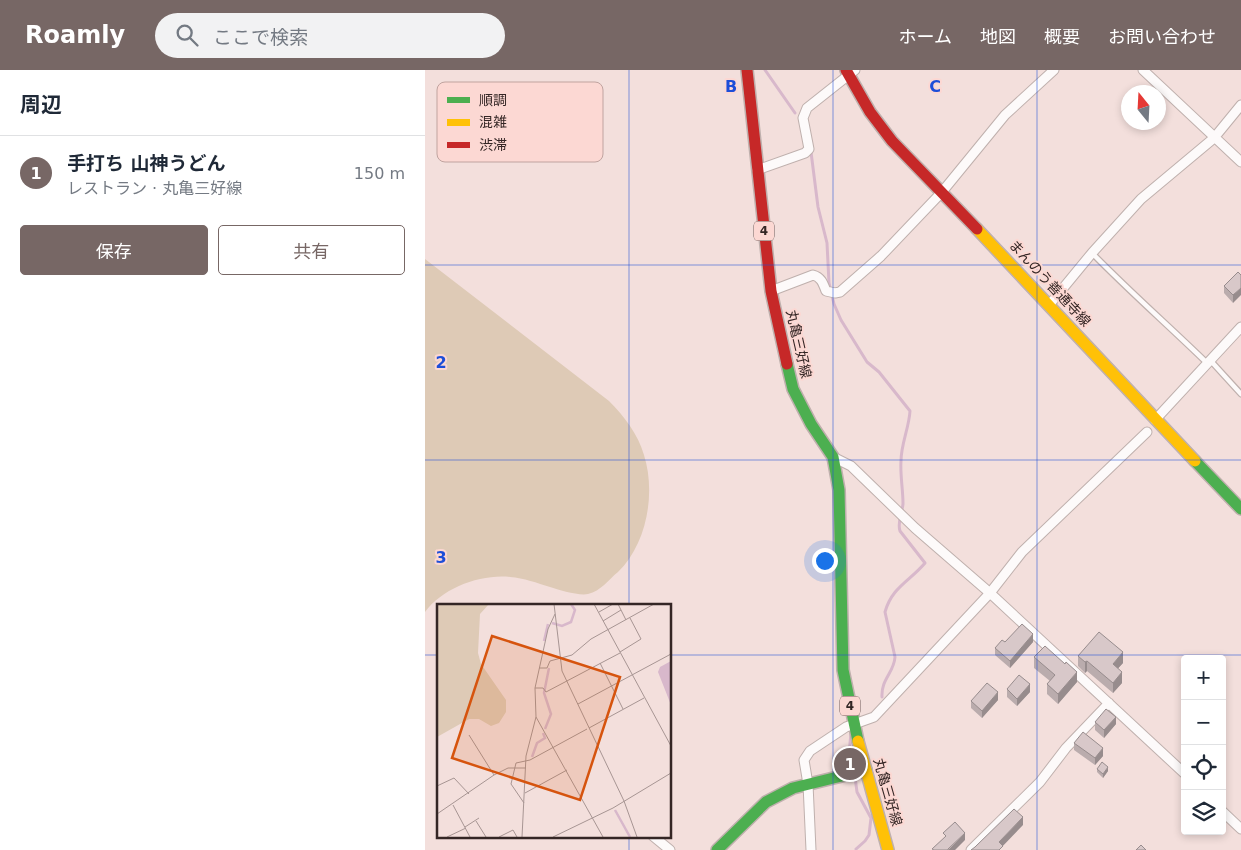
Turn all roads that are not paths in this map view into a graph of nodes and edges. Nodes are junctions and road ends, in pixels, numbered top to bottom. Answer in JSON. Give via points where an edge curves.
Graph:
{"nodes":[{"id":1,"x":747,"y":70,"type":"edge"},
{"id":2,"x":1054,"y":70,"type":"edge"},
{"id":3,"x":1143,"y":70,"type":"edge"},
{"id":4,"x":850,"y":72,"type":"edge"},
{"id":5,"x":1241,"y":105,"type":"edge"},
{"id":6,"x":1214,"y":138,"type":"junction"},
{"id":7,"x":1241,"y":162,"type":"edge"},
{"id":8,"x":757,"y":170,"type":"junction"},
{"id":9,"x":942,"y":192,"type":"junction"},
{"id":10,"x":1091,"y":253,"type":"junction"},
{"id":11,"x":771,"y":290,"type":"junction"},
{"id":12,"x":1050,"y":304,"type":"junction"},
{"id":13,"x":1241,"y":327,"type":"edge"},
{"id":14,"x":1209,"y":362,"type":"junction"},
{"id":15,"x":1241,"y":394,"type":"edge"},
{"id":16,"x":1155,"y":420,"type":"junction"},
{"id":17,"x":1147,"y":432,"type":"dead end"},
{"id":18,"x":833,"y":457,"type":"junction"},
{"id":19,"x":1241,"y":510,"type":"edge"},
{"id":20,"x":990,"y":593,"type":"junction"},
{"id":21,"x":1109,"y":703,"type":"junction"},
{"id":22,"x":854,"y":723,"type":"junction"},
{"id":23,"x":1181,"y":770,"type":"edge"},
{"id":24,"x":863,"y":771,"type":"junction"},
{"id":25,"x":808,"y":784,"type":"junction"},
{"id":26,"x":1226,"y":815,"type":"edge"},
{"id":27,"x":1241,"y":828,"type":"edge"},
{"id":28,"x":655,"y":838,"type":"edge"},
{"id":29,"x":670,"y":850,"type":"edge"},
{"id":30,"x":717,"y":850,"type":"edge"},
{"id":31,"x":811,"y":850,"type":"edge"},
{"id":32,"x":888,"y":850,"type":"edge"},
{"id":33,"x":971,"y":850,"type":"edge"}],
"edges":[{"from":1,"to":8,"type":"main road","name":"丸亀三好線","number":"4"},
{"from":2,"to":9,"type":"street","via":[[1005,115]]},
{"from":3,"to":6,"type":"street"},
{"from":4,"to":8,"type":"street","via":[[807,108],[803,118],[809,149]]},
{"from":4,"to":9,"type":"main road","name":"まんのう善通寺線","via":[[870,112],[892,141]]},
{"from":5,"to":6,"type":"street"},
{"from":6,"to":7,"type":"street"},
{"from":6,"to":10,"type":"street","via":[[1141,199]]},
{"from":8,"to":11,"type":"main road","name":"丸亀三好線","number":"4"},
{"from":9,"to":11,"type":"street","via":[[881,256],[840,292],[826,291],[818,276],[813,275]]},
{"from":9,"to":12,"type":"main road","name":"まんのう善通寺線"},
{"from":10,"to":12,"type":"street"},
{"from":10,"to":14,"type":"lane"},
{"from":11,"to":18,"type":"main road","name":"丸亀三好線","number":"4","via":[[793,389]]},
{"from":12,"to":16,"type":"main road","name":"まんのう善通寺線"},
{"from":13,"to":14,"type":"street"},
{"from":14,"to":15,"type":"lane"},
{"from":14,"to":16,"type":"street"},
{"from":16,"to":19,"type":"main road","name":"まんのう善通寺線"},
{"from":17,"to":20,"type":"street","via":[[1022,552]]},
{"from":18,"to":20,"type":"street","via":[[851,466],[906,520]]},
{"from":18,"to":22,"type":"main road","name":"丸亀三好線","number":"4","via":[[839,490],[843,670]]},
{"from":20,"to":21,"type":"street"},
{"from":20,"to":22,"type":"street","via":[[873,717]]},
{"from":21,"to":23,"type":"street"},
{"from":21,"to":33,"type":"street","via":[[1066,748],[1040,782]]},
{"from":22,"to":24,"type":"main road","name":"丸亀三好線","number":"4"},
{"from":22,"to":25,"type":"street","via":[[810,751],[804,760]]},
{"from":24,"to":25,"type":"main road"},
{"from":24,"to":32,"type":"main road","name":"丸亀三好線","number":"4"},
{"from":25,"to":30,"type":"main road","via":[[766,802]]},
{"from":25,"to":31,"type":"street"},
{"from":26,"to":27,"type":"street"},
{"from":28,"to":29,"type":"street"}]}
